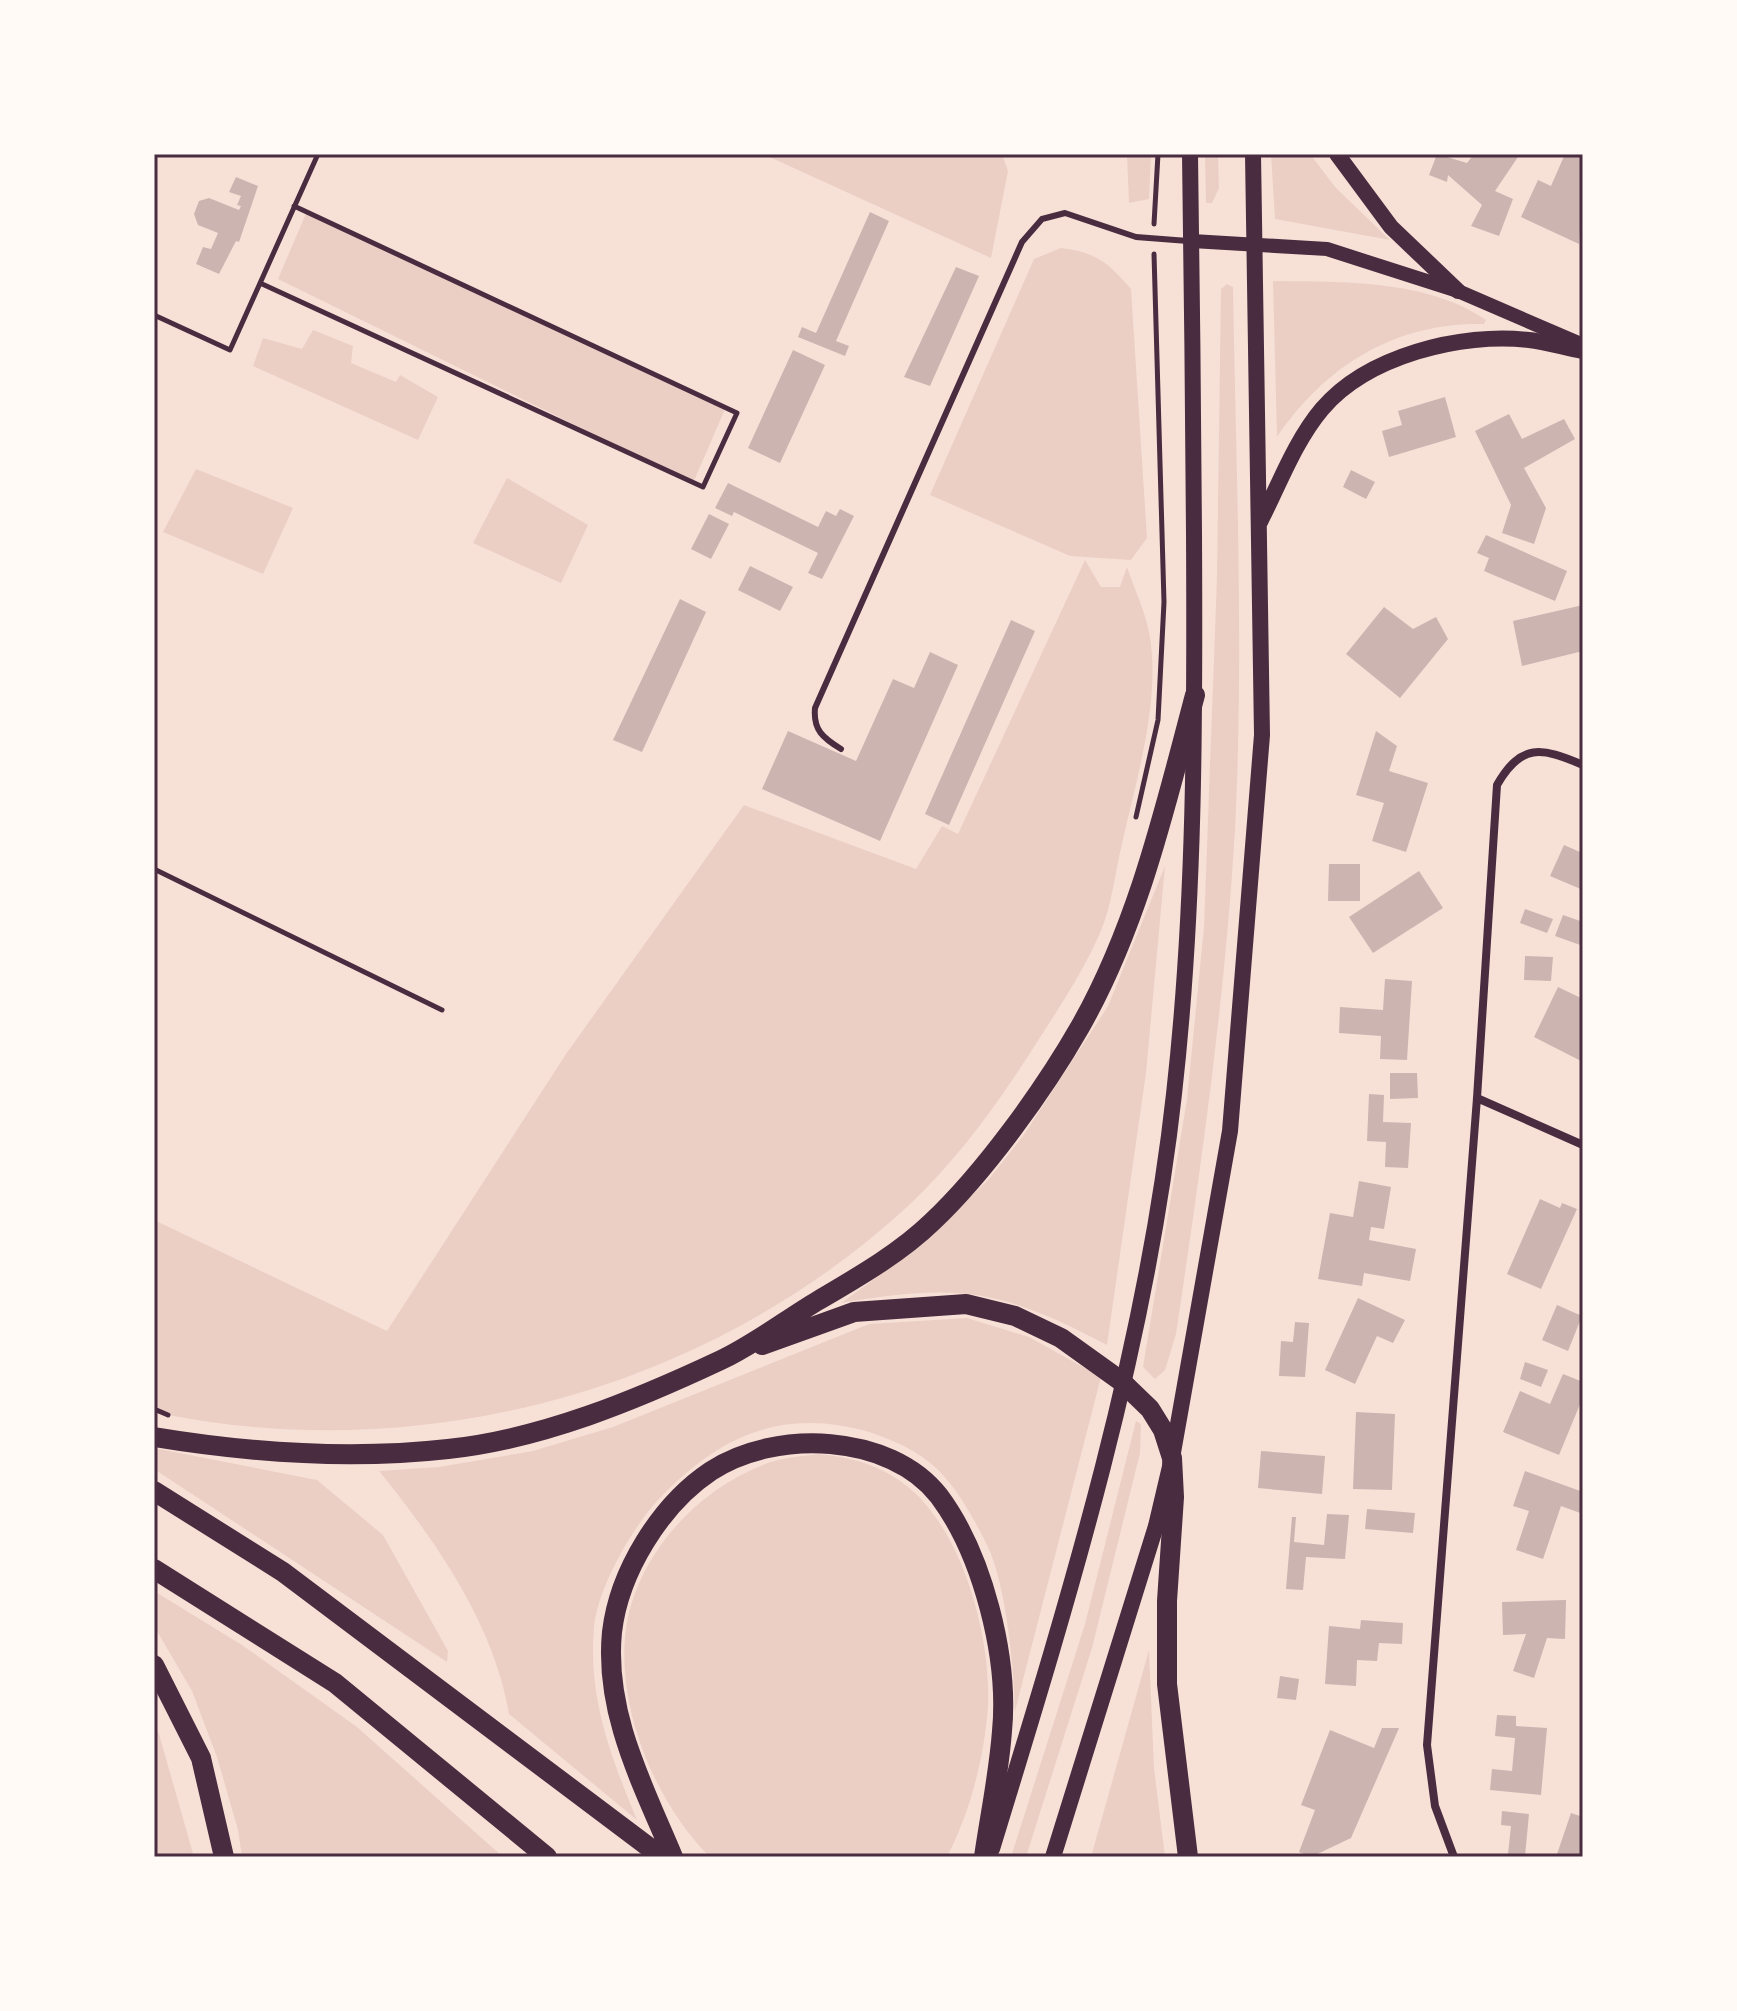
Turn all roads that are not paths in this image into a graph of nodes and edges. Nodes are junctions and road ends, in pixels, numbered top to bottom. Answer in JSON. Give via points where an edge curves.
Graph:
{"nodes":[{"id":1,"x":1190,"y":154,"type":"edge"},
{"id":2,"x":1253,"y":154,"type":"edge"},
{"id":3,"x":1337,"y":154,"type":"edge"},
{"id":4,"x":1192,"y":241,"type":"junction"},
{"id":5,"x":1254,"y":244,"type":"junction"},
{"id":6,"x":1458,"y":291,"type":"junction"},
{"id":7,"x":1583,"y":345,"type":"edge"},
{"id":8,"x":1583,"y":351,"type":"edge"},
{"id":9,"x":1258,"y":525,"type":"junction"},
{"id":10,"x":1195,"y":695,"type":"junction"},
{"id":11,"x":841,"y":749,"type":"dead end"},
{"id":12,"x":1583,"y":765,"type":"edge"},
{"id":13,"x":1477,"y":1098,"type":"junction"},
{"id":14,"x":1583,"y":1145,"type":"edge"},
{"id":15,"x":723,"y":1359,"type":"junction"},
{"id":16,"x":1121,"y":1381,"type":"junction"},
{"id":17,"x":154,"y":1437,"type":"edge"},
{"id":18,"x":1172,"y":1458,"type":"junction"},
{"id":19,"x":154,"y":1491,"type":"edge"},
{"id":20,"x":154,"y":1569,"type":"edge"},
{"id":21,"x":154,"y":1665,"type":"edge"},
{"id":22,"x":224,"y":1857,"type":"edge"},
{"id":23,"x":547,"y":1857,"type":"edge"},
{"id":24,"x":662,"y":1857,"type":"edge"},
{"id":25,"x":673,"y":1857,"type":"edge"},
{"id":26,"x":984,"y":1857,"type":"edge"},
{"id":27,"x":990,"y":1857,"type":"edge"},
{"id":28,"x":1053,"y":1857,"type":"edge"},
{"id":29,"x":1188,"y":1857,"type":"edge"},
{"id":30,"x":1454,"y":1857,"type":"edge"}],
"edges":[{"from":1,"to":4,"type":"main road"},
{"from":2,"to":5,"type":"main road"},
{"from":3,"to":6,"type":"main road","via":[[1391,227]]},
{"from":4,"to":5,"type":"street"},
{"from":4,"to":10,"type":"main road"},
{"from":4,"to":11,"type":"lane","via":[[1153,240],[1065,213],[1042,219],[1022,242],[815,708],[818,732]]},
{"from":5,"to":6,"type":"street","via":[[1327,249]]},
{"from":5,"to":9,"type":"main road"},
{"from":6,"to":7,"type":"street"},
{"from":8,"to":9,"type":"main road","via":[[1529,339],[1471,342],[1408,353],[1350,381],[1314,421]]},
{"from":9,"to":18,"type":"main road","via":[[1262,735],[1239,1041],[1230,1131]]},
{"from":10,"to":15,"type":"main road","via":[[1155,845],[1118,949],[1081,1026],[1045,1084],[932,1222],[888,1257]]},
{"from":10,"to":16,"type":"main road","via":[[1190,908],[1174,1097],[1151,1248]]},
{"from":12,"to":13,"type":"street","via":[[1544,752],[1522,754],[1509,763],[1497,785]]},
{"from":13,"to":14,"type":"street"},
{"from":13,"to":30,"type":"street","via":[[1427,1745],[1435,1806]]},
{"from":15,"to":16,"type":"main road","via":[[854,1312],[966,1304],[1015,1316],[1061,1338]]},
{"from":15,"to":17,"type":"main road","via":[[564,1422],[450,1449],[341,1457]]},
{"from":16,"to":18,"type":"main road","via":[[1157,1418]]},
{"from":16,"to":27,"type":"main road","via":[[1093,1510]]},
{"from":18,"to":28,"type":"main road","via":[[1156,1526]]},
{"from":18,"to":29,"type":"main road","via":[[1167,1684]]},
{"from":19,"to":24,"type":"main road","via":[[283,1572]]},
{"from":20,"to":23,"type":"main road","via":[[335,1683]]},
{"from":21,"to":22,"type":"main road","via":[[201,1758]]},
{"from":25,"to":26,"type":"main road","via":[[628,1752],[616,1707],[612,1631],[627,1577],[649,1535],[711,1471],[750,1454],[827,1445],[878,1454],[916,1472],[939,1497],[975,1566],[995,1628],[1002,1685],[1003,1730]]}]}
